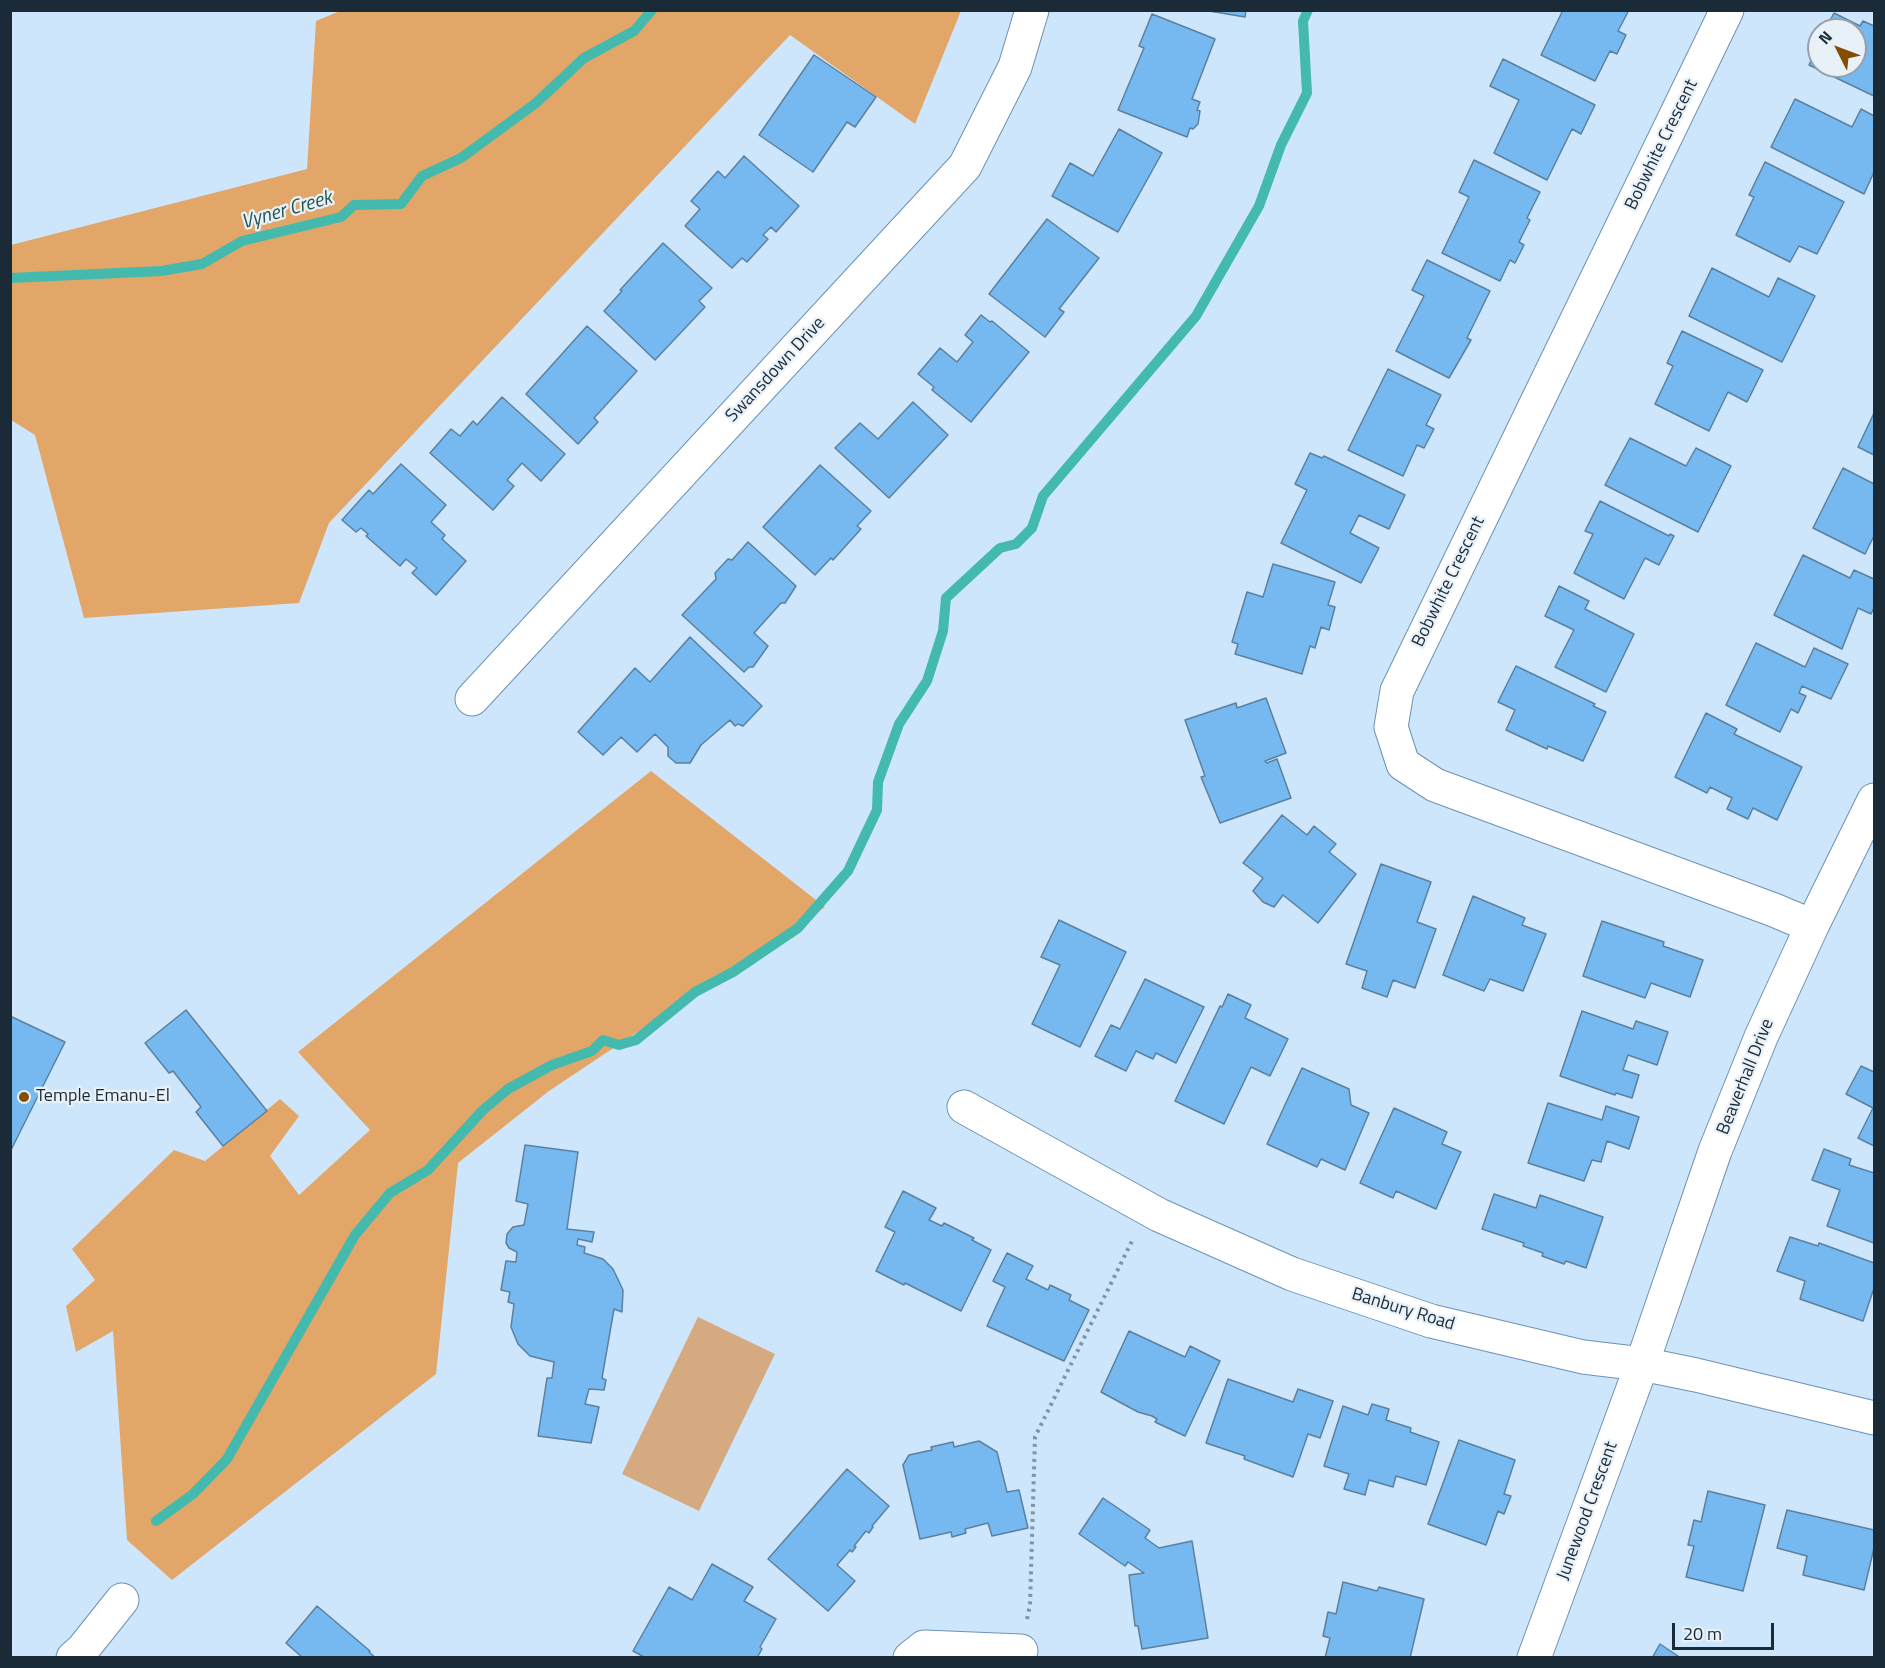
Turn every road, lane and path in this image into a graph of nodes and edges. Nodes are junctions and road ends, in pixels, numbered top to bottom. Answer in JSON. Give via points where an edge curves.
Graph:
{"nodes":[{"id":1,"x":1032,"y":10,"type":"edge"},
{"id":2,"x":1727,"y":10,"type":"edge"},
{"id":3,"x":472,"y":699,"type":"dead end"},
{"id":4,"x":1875,"y":800,"type":"edge"},
{"id":5,"x":1812,"y":926,"type":"junction"},
{"id":6,"x":964,"y":1107,"type":"dead end"},
{"id":7,"x":1150,"y":1210,"type":"junction"},
{"id":8,"x":1642,"y":1364,"type":"junction"},
{"id":9,"x":1875,"y":1418,"type":"edge"},
{"id":10,"x":122,"y":1600,"type":"dead end"},
{"id":11,"x":1021,"y":1652,"type":"joint"},
{"id":12,"x":73,"y":1658,"type":"edge"},
{"id":13,"x":910,"y":1658,"type":"edge"},
{"id":14,"x":1534,"y":1658,"type":"edge"}],
"edges":[{"from":1,"to":3,"type":"street","name":"Swansdown Drive","via":[[1015,68],[965,166]]},
{"from":2,"to":5,"type":"street","name":"Bobwhite Crescent","via":[[1396,691],[1391,727],[1403,764],[1436,785]]},
{"from":4,"to":5,"type":"street","name":"Beaverhall Drive"},
{"from":5,"to":8,"type":"street","name":"Beaverhall Drive","via":[[1715,1151]]},
{"from":6,"to":7,"type":"street","name":"Banbury Road"},
{"from":7,"to":8,"type":"street","name":"Banbury Road","via":[[1292,1274],[1431,1321],[1583,1357]]},
{"from":7,"to":11,"type":"path","via":[[1035,1437],[1030,1605]]},
{"from":8,"to":9,"type":"street","name":"Banbury Road"},
{"from":8,"to":14,"type":"street","name":"Junewood Crescent"},
{"from":10,"to":12,"type":"street"},
{"from":11,"to":13,"type":"street","via":[[924,1647]]}]}
